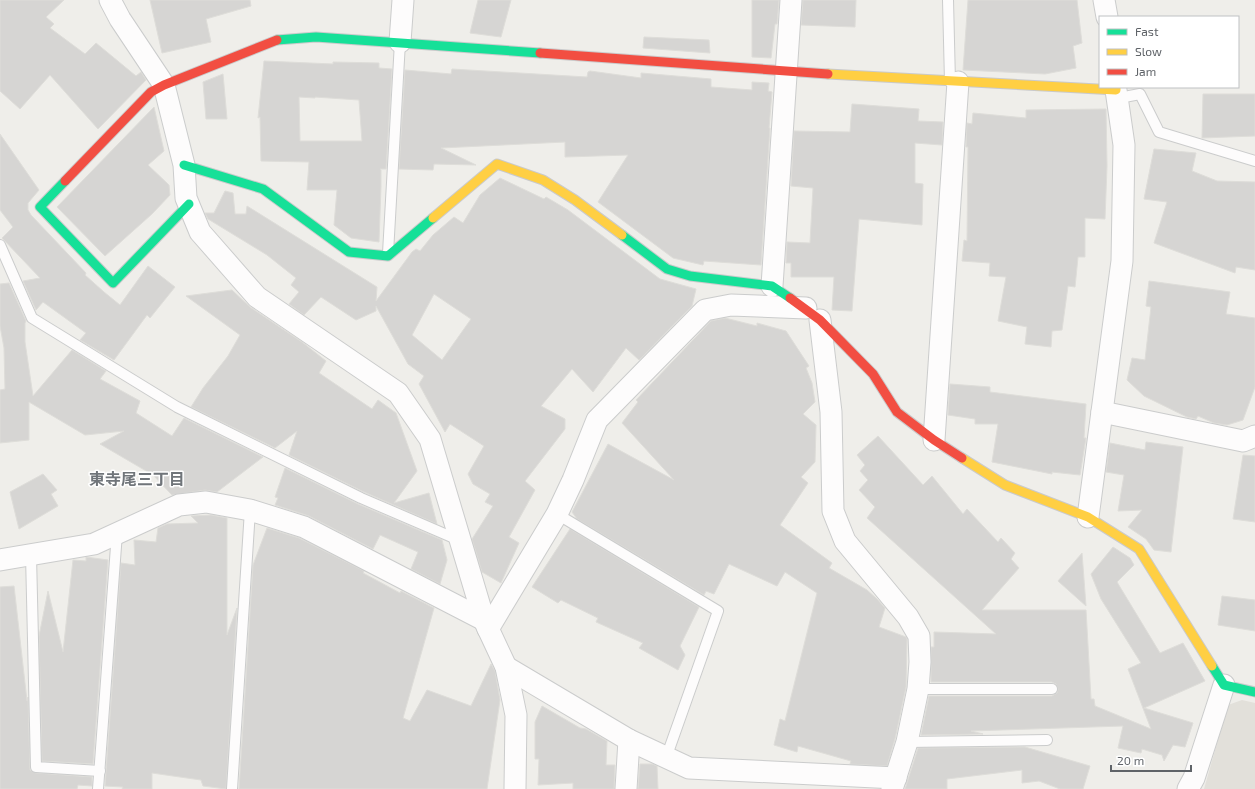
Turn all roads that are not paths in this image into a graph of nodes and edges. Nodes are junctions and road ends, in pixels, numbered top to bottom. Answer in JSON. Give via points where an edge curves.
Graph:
{"nodes":[{"id":1,"x":110,"y":0,"type":"edge"},
{"id":2,"x":403,"y":0,"type":"edge"},
{"id":3,"x":791,"y":0,"type":"edge"},
{"id":4,"x":948,"y":0,"type":"edge"},
{"id":5,"x":1104,"y":0,"type":"edge"},
{"id":6,"x":1107,"y":16,"type":"edge"},
{"id":7,"x":400,"y":42,"type":"junction"},
{"id":8,"x":787,"y":72,"type":"junction"},
{"id":9,"x":954,"y":82,"type":"junction"},
{"id":10,"x":164,"y":85,"type":"junction"},
{"id":11,"x":1117,"y":92,"type":"edge"},
{"id":12,"x":1255,"y":161,"type":"edge"},
{"id":13,"x":184,"y":165,"type":"junction"},
{"id":14,"x":189,"y":204,"type":"junction"},
{"id":15,"x":0,"y":245,"type":"edge"},
{"id":16,"x":388,"y":256,"type":"junction"},
{"id":17,"x":772,"y":286,"type":"junction"},
{"id":18,"x":813,"y":314,"type":"junction"},
{"id":19,"x":1102,"y":412,"type":"junction"},
{"id":20,"x":934,"y":440,"type":"junction"},
{"id":21,"x":1251,"y":440,"type":"edge"},
{"id":22,"x":250,"y":510,"type":"junction"},
{"id":23,"x":557,"y":514,"type":"junction"},
{"id":24,"x":1088,"y":517,"type":"junction"},
{"id":25,"x":117,"y":533,"type":"junction"},
{"id":26,"x":461,"y":541,"type":"junction"},
{"id":27,"x":31,"y":554,"type":"junction"},
{"id":28,"x":0,"y":560,"type":"edge"},
{"id":29,"x":486,"y":624,"type":"junction"},
{"id":30,"x":506,"y":667,"type":"junction"},
{"id":31,"x":1224,"y":685,"type":"junction"},
{"id":32,"x":1052,"y":688,"type":"dead end"},
{"id":33,"x":918,"y":689,"type":"junction"},
{"id":34,"x":1255,"y":692,"type":"edge"},
{"id":35,"x":629,"y":740,"type":"junction"},
{"id":36,"x":1046,"y":740,"type":"dead end"},
{"id":37,"x":908,"y":742,"type":"junction"},
{"id":38,"x":666,"y":758,"type":"junction"},
{"id":39,"x":100,"y":771,"type":"junction"},
{"id":40,"x":894,"y":784,"type":"edge"},
{"id":41,"x":98,"y":789,"type":"edge"},
{"id":42,"x":232,"y":789,"type":"edge"},
{"id":43,"x":515,"y":789,"type":"edge"},
{"id":44,"x":626,"y":789,"type":"edge"},
{"id":45,"x":1188,"y":789,"type":"edge"}],
"edges":[{"from":1,"to":10,"type":"street"},
{"from":2,"to":7,"type":"street"},
{"from":3,"to":8,"type":"street"},
{"from":4,"to":9,"type":"lane"},
{"from":5,"to":6,"type":"street"},
{"from":7,"to":8,"type":"street"},
{"from":7,"to":10,"type":"street","via":[[316,37],[274,40]]},
{"from":7,"to":16,"type":"lane"},
{"from":8,"to":9,"type":"street"},
{"from":8,"to":17,"type":"street"},
{"from":9,"to":11,"type":"street"},
{"from":9,"to":20,"type":"street"},
{"from":10,"to":13,"type":"street"},
{"from":10,"to":14,"type":"street","via":[[151,92],[40,207],[114,283]]},
{"from":11,"to":12,"type":"lane","via":[[1140,94],[1159,132]]},
{"from":11,"to":19,"type":"street","via":[[1124,145],[1122,261]]},
{"from":13,"to":14,"type":"street","via":[[186,198]]},
{"from":13,"to":16,"type":"street","via":[[264,189],[349,252]]},
{"from":14,"to":26,"type":"street","via":[[200,232],[257,297],[398,393],[430,439]]},
{"from":15,"to":26,"type":"lane","via":[[32,318],[177,407],[361,498]]},
{"from":16,"to":17,"type":"street","via":[[497,164],[543,180],[576,200],[667,269],[690,276]]},
{"from":17,"to":18,"type":"street"},
{"from":18,"to":20,"type":"street","via":[[873,374],[897,412]]},
{"from":18,"to":23,"type":"street","via":[[731,305],[705,310],[597,420]]},
{"from":18,"to":33,"type":"street","via":[[831,412],[833,510],[845,541],[908,617],[919,636]]},
{"from":19,"to":21,"type":"street"},
{"from":19,"to":24,"type":"street"},
{"from":20,"to":24,"type":"street","via":[[1004,485]]},
{"from":22,"to":25,"type":"street","via":[[206,502],[179,505]]},
{"from":22,"to":29,"type":"street","via":[[304,527]]},
{"from":22,"to":42,"type":"lane"},
{"from":23,"to":29,"type":"street"},
{"from":23,"to":38,"type":"lane","via":[[718,611]]},
{"from":24,"to":31,"type":"street","via":[[1139,549]]},
{"from":25,"to":27,"type":"street","via":[[94,544]]},
{"from":25,"to":39,"type":"lane"},
{"from":26,"to":29,"type":"street"},
{"from":27,"to":28,"type":"street"},
{"from":27,"to":39,"type":"lane","via":[[36,767]]},
{"from":29,"to":30,"type":"street"},
{"from":30,"to":35,"type":"street"},
{"from":30,"to":43,"type":"street","via":[[516,715]]},
{"from":31,"to":34,"type":"street"},
{"from":31,"to":45,"type":"street","via":[[1194,778]]},
{"from":32,"to":33,"type":"lane"},
{"from":33,"to":37,"type":"street"},
{"from":35,"to":38,"type":"street"},
{"from":35,"to":44,"type":"street"},
{"from":36,"to":37,"type":"lane"},
{"from":37,"to":40,"type":"street"},
{"from":38,"to":40,"type":"street","via":[[689,768]]},
{"from":39,"to":41,"type":"lane"}]}
